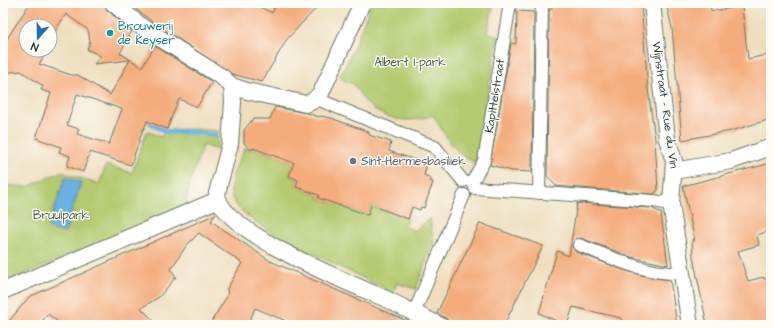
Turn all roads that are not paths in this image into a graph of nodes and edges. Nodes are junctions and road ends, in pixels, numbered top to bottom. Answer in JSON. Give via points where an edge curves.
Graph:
{"nodes":[{"id":1,"x":114,"y":3,"type":"edge"},
{"id":2,"x":362,"y":3,"type":"edge"},
{"id":3,"x":652,"y":3,"type":"edge"},
{"id":4,"x":510,"y":6,"type":"edge"},
{"id":5,"x":542,"y":7,"type":"edge"},
{"id":6,"x":232,"y":86,"type":"junction"},
{"id":7,"x":316,"y":99,"type":"junction"},
{"id":8,"x":771,"y":147,"type":"edge"},
{"id":9,"x":674,"y":171,"type":"junction"},
{"id":10,"x":470,"y":184,"type":"junction"},
{"id":11,"x":539,"y":193,"type":"junction"},
{"id":12,"x":217,"y":200,"type":"junction"},
{"id":13,"x":671,"y":204,"type":"junction"},
{"id":14,"x":579,"y":245,"type":"dead end"},
{"id":15,"x":682,"y":273,"type":"junction"},
{"id":16,"x":3,"y":291,"type":"edge"},
{"id":17,"x":414,"y":313,"type":"junction"},
{"id":18,"x":439,"y":325,"type":"edge"},
{"id":19,"x":690,"y":325,"type":"edge"}],
"edges":[{"from":1,"to":6,"type":"street","via":[[142,27],[222,77]]},
{"from":2,"to":7,"type":"street"},
{"from":3,"to":9,"type":"street","name":"Wijnstraat - Rue du Vin","via":[[667,138],[674,161]]},
{"from":4,"to":10,"type":"street","name":"Kapittelstraat","via":[[484,161]]},
{"from":5,"to":11,"type":"street"},
{"from":6,"to":7,"type":"street","via":[[300,103],[310,103]]},
{"from":6,"to":12,"type":"street","via":[[230,144]]},
{"from":7,"to":10,"type":"street","via":[[435,147]]},
{"from":8,"to":9,"type":"street","via":[[731,161]]},
{"from":9,"to":13,"type":"street","name":"Wijnstraat - Rue du Vin"},
{"from":10,"to":11,"type":"street"},
{"from":10,"to":17,"type":"street","via":[[460,188],[464,195]]},
{"from":11,"to":13,"type":"street"},
{"from":12,"to":16,"type":"street"},
{"from":12,"to":17,"type":"street","via":[[236,221],[291,256]]},
{"from":13,"to":15,"type":"street","name":"Wijnstraat - Rue du Vin"},
{"from":14,"to":15,"type":"street","via":[[634,266],[667,274]]},
{"from":15,"to":19,"type":"street","name":"Wijnstraat - Rue du Vin"},
{"from":17,"to":18,"type":"street"}]}
